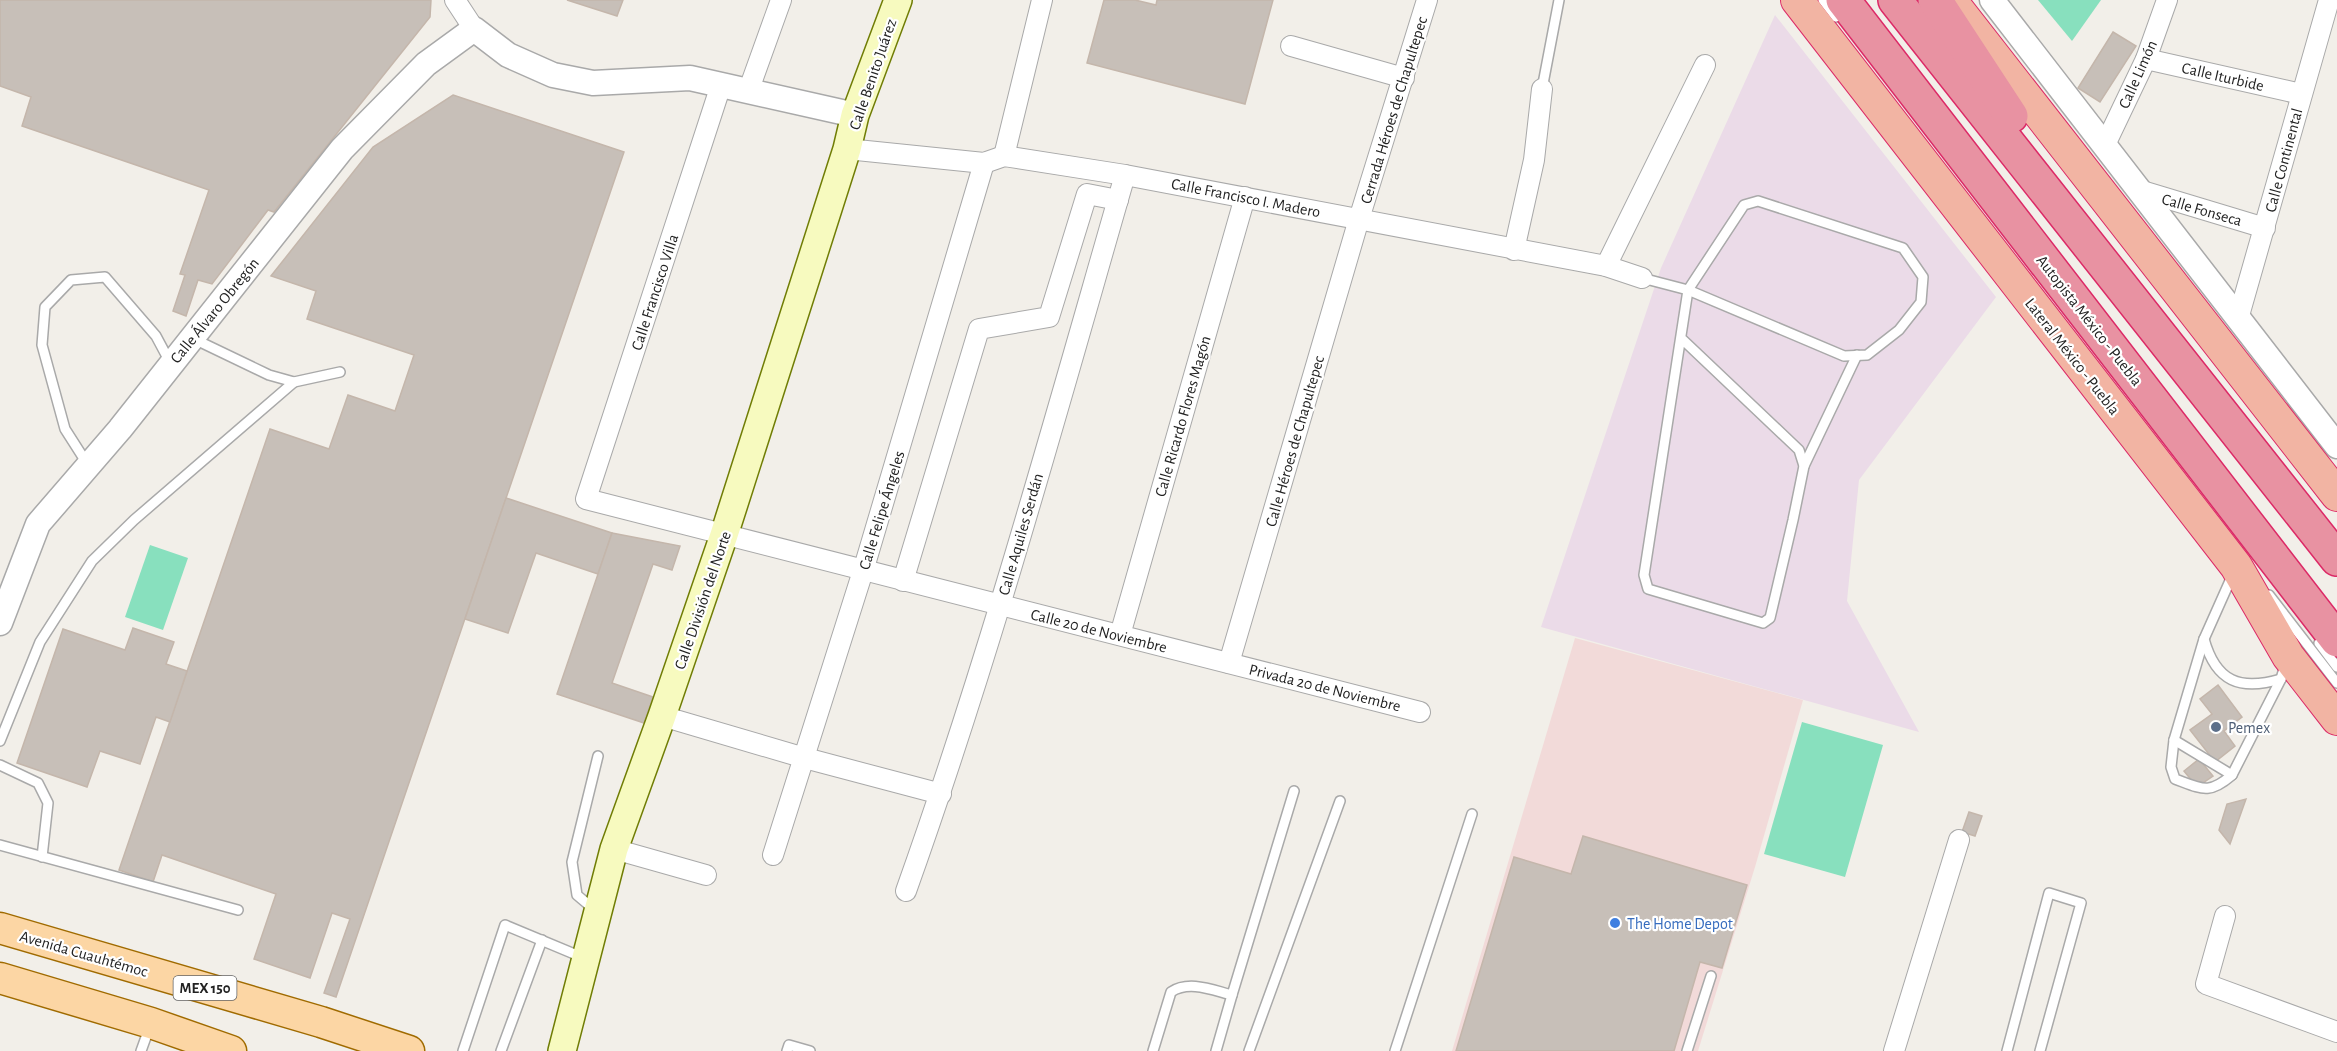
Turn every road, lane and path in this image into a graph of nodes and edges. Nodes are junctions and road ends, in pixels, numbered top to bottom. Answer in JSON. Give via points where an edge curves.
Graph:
{"nodes":[{"id":1,"x":455,"y":0,"type":"edge"},
{"id":2,"x":781,"y":0,"type":"edge"},
{"id":3,"x":898,"y":0,"type":"edge"},
{"id":4,"x":1042,"y":0,"type":"edge"},
{"id":5,"x":1426,"y":0,"type":"edge"},
{"id":6,"x":1559,"y":0,"type":"edge"},
{"id":7,"x":1797,"y":0,"type":"edge"},
{"id":8,"x":1804,"y":0,"type":"edge"},
{"id":9,"x":1823,"y":0,"type":"edge"},
{"id":10,"x":1895,"y":0,"type":"edge"},
{"id":11,"x":1935,"y":0,"type":"edge"},
{"id":12,"x":1950,"y":0,"type":"edge"},
{"id":13,"x":1992,"y":0,"type":"edge"},
{"id":14,"x":2167,"y":0,"type":"edge"},
{"id":15,"x":2329,"y":0,"type":"edge"},
{"id":16,"x":1844,"y":14,"type":"edge"},
{"id":17,"x":474,"y":29,"type":"junction"},
{"id":18,"x":1291,"y":46,"type":"dead end"},
{"id":19,"x":2146,"y":59,"type":"junction"},
{"id":20,"x":1706,"y":65,"type":"dead end"},
{"id":21,"x":1404,"y":78,"type":"junction"},
{"id":22,"x":721,"y":85,"type":"junction"},
{"id":23,"x":1542,"y":89,"type":"joint"},
{"id":24,"x":748,"y":92,"type":"junction"},
{"id":25,"x":2301,"y":94,"type":"junction"},
{"id":26,"x":855,"y":115,"type":"junction"},
{"id":27,"x":2104,"y":147,"type":"junction"},
{"id":28,"x":847,"y":149,"type":"junction"},
{"id":29,"x":1004,"y":156,"type":"junction"},
{"id":30,"x":984,"y":163,"type":"junction"},
{"id":31,"x":1125,"y":175,"type":"junction"},
{"id":32,"x":2139,"y":190,"type":"junction"},
{"id":33,"x":1245,"y":197,"type":"junction"},
{"id":34,"x":1118,"y":200,"type":"junction"},
{"id":35,"x":1359,"y":219,"type":"junction"},
{"id":36,"x":2265,"y":228,"type":"junction"},
{"id":37,"x":2079,"y":235,"type":"junction"},
{"id":38,"x":1514,"y":250,"type":"junction"},
{"id":39,"x":1606,"y":266,"type":"junction"},
{"id":40,"x":1642,"y":278,"type":"joint"},
{"id":41,"x":1688,"y":290,"type":"junction"},
{"id":42,"x":2238,"y":319,"type":"junction"},
{"id":43,"x":192,"y":338,"type":"junction"},
{"id":44,"x":1682,"y":339,"type":"junction"},
{"id":45,"x":1857,"y":355,"type":"junction"},
{"id":46,"x":171,"y":364,"type":"junction"},
{"id":47,"x":340,"y":372,"type":"dead end"},
{"id":48,"x":294,"y":382,"type":"junction"},
{"id":49,"x":2337,"y":446,"type":"edge"},
{"id":50,"x":1804,"y":466,"type":"junction"},
{"id":51,"x":90,"y":467,"type":"junction"},
{"id":52,"x":2337,"y":495,"type":"edge"},
{"id":53,"x":586,"y":499,"type":"joint"},
{"id":54,"x":724,"y":536,"type":"junction"},
{"id":55,"x":2337,"y":559,"type":"edge"},
{"id":56,"x":2243,"y":567,"type":"junction"},
{"id":57,"x":863,"y":571,"type":"junction"},
{"id":58,"x":903,"y":581,"type":"junction"},
{"id":59,"x":2263,"y":587,"type":"dead end"},
{"id":60,"x":1000,"y":605,"type":"junction"},
{"id":61,"x":2301,"y":619,"type":"dead end"},
{"id":62,"x":0,"y":623,"type":"edge"},
{"id":63,"x":1120,"y":635,"type":"junction"},
{"id":64,"x":2205,"y":639,"type":"junction"},
{"id":65,"x":2337,"y":640,"type":"edge"},
{"id":66,"x":1229,"y":663,"type":"junction"},
{"id":67,"x":2285,"y":667,"type":"junction"},
{"id":68,"x":2337,"y":667,"type":"edge"},
{"id":69,"x":2337,"y":683,"type":"edge"},
{"id":70,"x":1420,"y":712,"type":"dead end"},
{"id":71,"x":662,"y":716,"type":"junction"},
{"id":72,"x":2337,"y":719,"type":"edge"},
{"id":73,"x":2174,"y":740,"type":"junction"},
{"id":74,"x":0,"y":741,"type":"edge"},
{"id":75,"x":598,"y":756,"type":"dead end"},
{"id":76,"x":805,"y":758,"type":"junction"},
{"id":77,"x":0,"y":765,"type":"edge"},
{"id":78,"x":2232,"y":775,"type":"junction"},
{"id":79,"x":1294,"y":791,"type":"dead end"},
{"id":80,"x":941,"y":794,"type":"junction"},
{"id":81,"x":1340,"y":801,"type":"dead end"},
{"id":82,"x":1472,"y":814,"type":"dead end"},
{"id":83,"x":1959,"y":840,"type":"dead end"},
{"id":84,"x":0,"y":845,"type":"edge"},
{"id":85,"x":614,"y":849,"type":"junction"},
{"id":86,"x":772,"y":855,"type":"dead end"},
{"id":87,"x":42,"y":856,"type":"junction"},
{"id":88,"x":706,"y":875,"type":"dead end"},
{"id":89,"x":906,"y":891,"type":"dead end"},
{"id":90,"x":598,"y":909,"type":"junction"},
{"id":91,"x":238,"y":910,"type":"dead end"},
{"id":92,"x":2225,"y":916,"type":"dead end"},
{"id":93,"x":0,"y":928,"type":"edge"},
{"id":94,"x":542,"y":940,"type":"junction"},
{"id":95,"x":586,"y":958,"type":"junction"},
{"id":96,"x":1711,"y":976,"type":"dead end"},
{"id":97,"x":0,"y":978,"type":"edge"},
{"id":98,"x":1232,"y":995,"type":"junction"},
{"id":99,"x":151,"y":1023,"type":"junction"},
{"id":100,"x":2337,"y":1032,"type":"edge"},
{"id":101,"x":2010,"y":1050,"type":"edge"},
{"id":102,"x":141,"y":1051,"type":"edge"},
{"id":103,"x":231,"y":1051,"type":"edge"},
{"id":104,"x":409,"y":1051,"type":"edge"},
{"id":105,"x":463,"y":1051,"type":"edge"},
{"id":106,"x":501,"y":1051,"type":"edge"},
{"id":107,"x":562,"y":1051,"type":"edge"},
{"id":108,"x":787,"y":1051,"type":"edge"},
{"id":109,"x":810,"y":1051,"type":"edge"},
{"id":110,"x":1154,"y":1051,"type":"edge"},
{"id":111,"x":1216,"y":1051,"type":"edge"},
{"id":112,"x":1249,"y":1051,"type":"edge"},
{"id":113,"x":1395,"y":1051,"type":"edge"},
{"id":114,"x":1687,"y":1051,"type":"edge"},
{"id":115,"x":1894,"y":1051,"type":"edge"},
{"id":116,"x":2040,"y":1051,"type":"edge"}],
"edges":[{"from":1,"to":17,"type":"street"},
{"from":2,"to":24,"type":"street"},
{"from":3,"to":26,"type":"main road","name":"Calle Benito Juárez"},
{"from":4,"to":29,"type":"street"},
{"from":5,"to":21,"type":"street","name":"Cerrada Héroes de Chapultepec"},
{"from":6,"to":23,"type":"lane"},
{"from":7,"to":56,"type":"highway","name":"Lateral México - Puebla"},
{"from":8,"to":56,"type":"lane"},
{"from":9,"to":16,"type":"lane"},
{"from":10,"to":37,"type":"highway"},
{"from":11,"to":37,"type":"highway","via":[[2028,143]]},
{"from":12,"to":52,"type":"highway"},
{"from":13,"to":27,"type":"street"},
{"from":14,"to":19,"type":"street","name":"Calle Limón"},
{"from":15,"to":25,"type":"street","name":"Calle Continental"},
{"from":16,"to":65,"type":"highway","name":"Autopista México - Puebla"},
{"from":17,"to":22,"type":"street","via":[[507,55],[553,75],[593,83],[690,78]]},
{"from":17,"to":43,"type":"street","name":"Calle Álvaro Obregón","via":[[426,64],[342,149]]},
{"from":18,"to":21,"type":"street"},
{"from":19,"to":25,"type":"street","name":"Calle Iturbide"},
{"from":19,"to":27,"type":"street","name":"Calle Limón"},
{"from":20,"to":39,"type":"street"},
{"from":21,"to":35,"type":"street","name":"Cerrada Héroes de Chapultepec"},
{"from":22,"to":24,"type":"street"},
{"from":22,"to":53,"type":"street","name":"Calle Francisco Villa"},
{"from":23,"to":38,"type":"street","via":[[1534,160]]},
{"from":24,"to":26,"type":"street"},
{"from":25,"to":36,"type":"street","name":"Calle Continental"},
{"from":26,"to":28,"type":"main road","name":"Calle Benito Juárez"},
{"from":27,"to":32,"type":"street"},
{"from":28,"to":30,"type":"street","name":"Calle Francisco I. Madero"},
{"from":28,"to":54,"type":"main road","name":"Calle División del Norte"},
{"from":29,"to":30,"type":"street","name":"Calle Francisco I. Madero"},
{"from":29,"to":31,"type":"street","name":"Calle Francisco I. Madero"},
{"from":30,"to":57,"type":"street","name":"Calle Felipe Ángeles"},
{"from":31,"to":33,"type":"street","name":"Calle Francisco I. Madero"},
{"from":31,"to":34,"type":"street","name":"Calle Aquiles Serdán"},
{"from":32,"to":36,"type":"street","name":"Calle Fonseca"},
{"from":32,"to":42,"type":"street"},
{"from":33,"to":35,"type":"street","name":"Calle Francisco I. Madero"},
{"from":33,"to":63,"type":"street","name":"Calle Ricardo Flores Magón"},
{"from":34,"to":58,"type":"street","via":[[1086,195],[1049,317],[979,329]]},
{"from":34,"to":60,"type":"street","name":"Calle Aquiles Serdán"},
{"from":35,"to":38,"type":"street","name":"Calle Francisco I. Madero"},
{"from":35,"to":66,"type":"street","name":"Calle Héroes de Chapultepec"},
{"from":36,"to":42,"type":"street","name":"Calle Continental"},
{"from":37,"to":55,"type":"highway"},
{"from":38,"to":39,"type":"street","name":"Calle Francisco I. Madero"},
{"from":39,"to":40,"type":"street","name":"Calle Francisco I. Madero"},
{"from":40,"to":41,"type":"lane"},
{"from":41,"to":44,"type":"lane"},
{"from":41,"to":45,"type":"lane","via":[[1844,356]]},
{"from":41,"to":45,"type":"lane","via":[[1744,205],[1758,201],[1903,248],[1923,277],[1921,302],[1899,330],[1867,355]]},
{"from":42,"to":49,"type":"street"},
{"from":43,"to":46,"type":"street","name":"Calle Álvaro Obregón"},
{"from":43,"to":48,"type":"lane","via":[[269,375]]},
{"from":44,"to":50,"type":"lane","via":[[1799,450]]},
{"from":44,"to":50,"type":"lane","via":[[1644,575],[1648,589],[1763,623],[1770,618]]},
{"from":45,"to":50,"type":"lane"},
{"from":46,"to":51,"type":"street","name":"Calle Álvaro Obregón"},
{"from":46,"to":51,"type":"lane","via":[[156,336],[105,278],[70,280],[45,307],[42,345],[65,429]]},
{"from":47,"to":48,"type":"lane"},
{"from":48,"to":74,"type":"lane","via":[[92,561],[40,642]]},
{"from":51,"to":62,"type":"street","name":"Calle Álvaro Obregón","via":[[38,524]]},
{"from":53,"to":54,"type":"street","name":"Calle 20 de Noviembre"},
{"from":54,"to":57,"type":"street","name":"Calle 20 de Noviembre"},
{"from":54,"to":71,"type":"main road","name":"Calle División del Norte"},
{"from":56,"to":64,"type":"lane"},
{"from":56,"to":67,"type":"highway","name":"Lateral México - Puebla"},
{"from":57,"to":58,"type":"street","name":"Calle 20 de Noviembre"},
{"from":57,"to":76,"type":"street","name":"Calle Felipe Ángeles"},
{"from":58,"to":60,"type":"street","name":"Calle 20 de Noviembre"},
{"from":59,"to":69,"type":"lane"},
{"from":60,"to":63,"type":"street","name":"Calle 20 de Noviembre"},
{"from":60,"to":80,"type":"street","name":"Calle Aquiles Serdán"},
{"from":61,"to":68,"type":"lane"},
{"from":63,"to":66,"type":"street","name":"Calle 20 de Noviembre"},
{"from":64,"to":67,"type":"lane","via":[[2216,669],[2242,684],[2263,684]]},
{"from":64,"to":73,"type":"lane"},
{"from":66,"to":70,"type":"street","name":"Privada 20 de Noviembre"},
{"from":67,"to":72,"type":"highway","name":"Lateral México - Puebla"},
{"from":67,"to":78,"type":"lane"},
{"from":71,"to":76,"type":"street"},
{"from":71,"to":85,"type":"main road","name":"Calle División del Norte"},
{"from":73,"to":78,"type":"lane"},
{"from":73,"to":78,"type":"lane","via":[[2171,767],[2175,779],[2204,790],[2218,787]]},
{"from":75,"to":90,"type":"lane","via":[[572,862],[577,896]]},
{"from":76,"to":80,"type":"street"},
{"from":76,"to":86,"type":"street","name":"Calle Felipe Ángeles"},
{"from":77,"to":87,"type":"lane","via":[[38,783],[48,802]]},
{"from":79,"to":98,"type":"lane"},
{"from":80,"to":89,"type":"street","name":"Calle Aquiles Serdán"},
{"from":81,"to":112,"type":"lane"},
{"from":82,"to":113,"type":"lane"},
{"from":83,"to":115,"type":"street"},
{"from":84,"to":87,"type":"lane"},
{"from":85,"to":88,"type":"street"},
{"from":85,"to":90,"type":"main road","name":"Calle División del Norte"},
{"from":87,"to":91,"type":"lane"},
{"from":90,"to":95,"type":"main road","name":"Calle División del Norte"},
{"from":92,"to":100,"type":"street","via":[[2206,984]]},
{"from":93,"to":104,"type":"main road","name":"Avenida Cuauhtémoc","number":"MEX 150"},
{"from":94,"to":95,"type":"lane"},
{"from":94,"to":105,"type":"lane","via":[[505,925]]},
{"from":94,"to":106,"type":"lane"},
{"from":95,"to":107,"type":"main road","name":"Calle División del Norte"},
{"from":96,"to":114,"type":"lane"},
{"from":97,"to":99,"type":"main road"},
{"from":98,"to":110,"type":"lane","via":[[1194,986],[1180,986],[1171,992]]},
{"from":98,"to":111,"type":"lane"},
{"from":99,"to":102,"type":"lane"},
{"from":99,"to":103,"type":"main road"},
{"from":101,"to":116,"type":"lane","via":[[2049,893],[2081,903]]},
{"from":108,"to":109,"type":"lane","via":[[789,1045]]}]}
